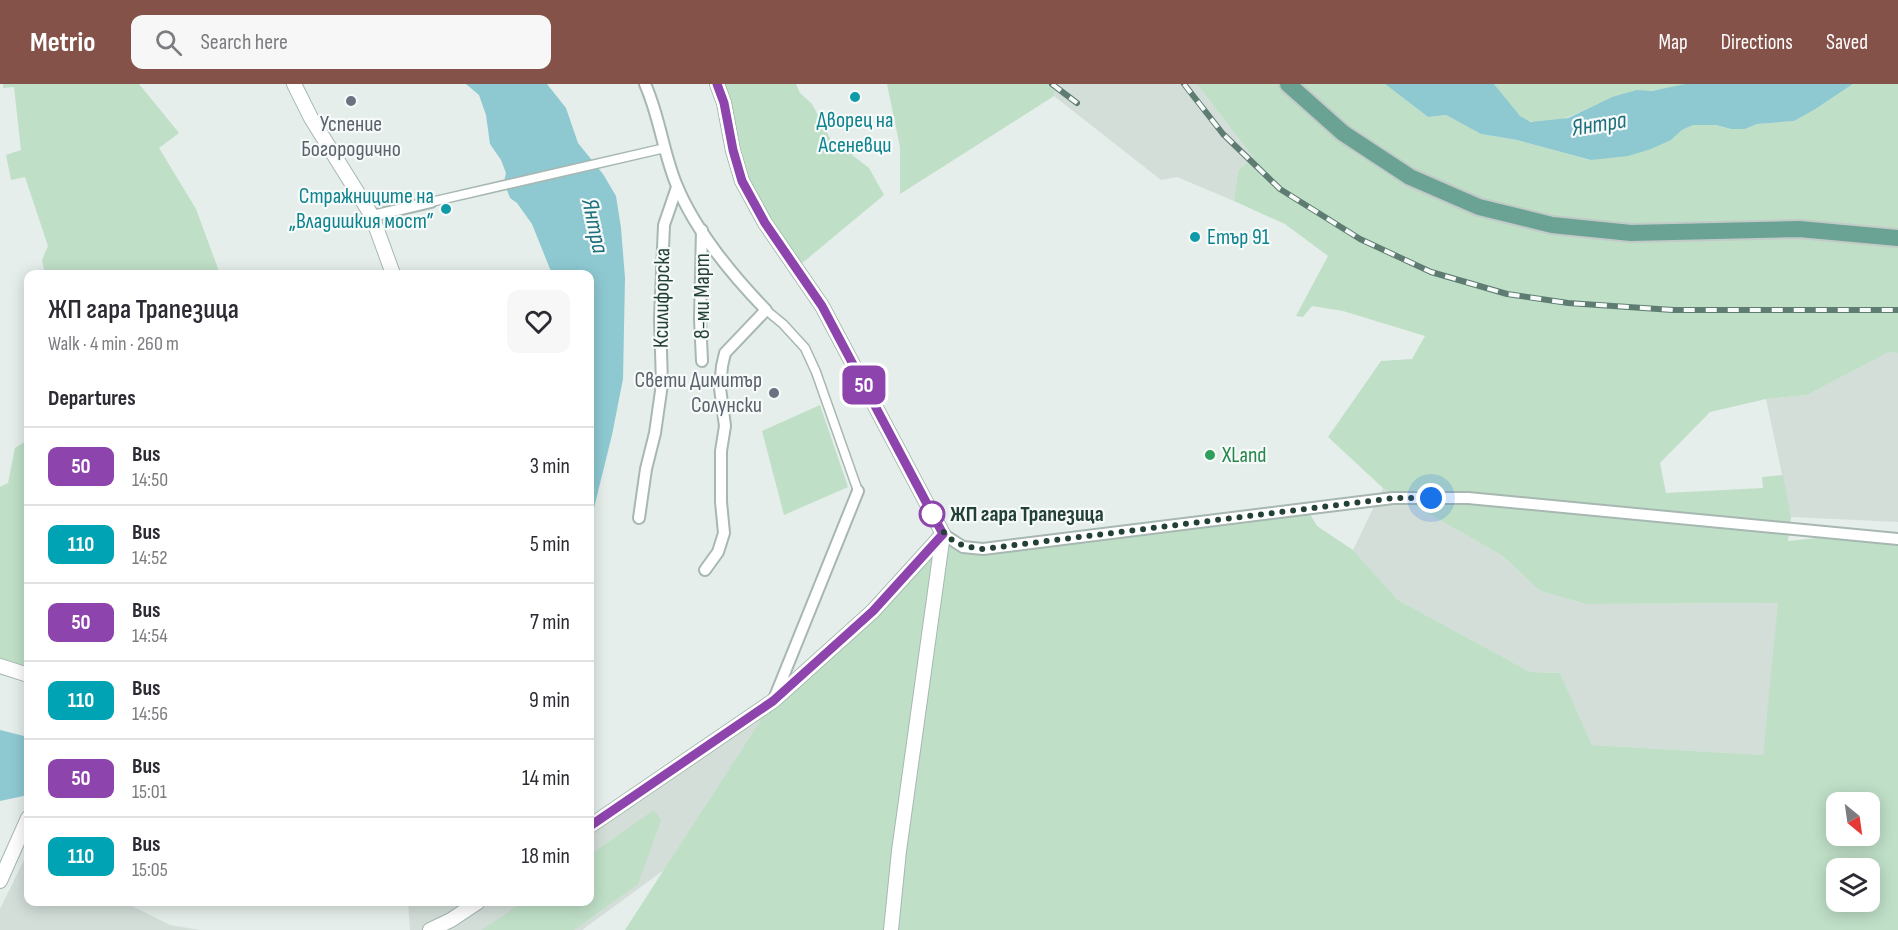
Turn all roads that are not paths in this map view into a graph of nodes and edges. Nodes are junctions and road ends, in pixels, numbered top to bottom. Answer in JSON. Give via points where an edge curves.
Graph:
{"nodes":[{"id":1,"x":294,"y":84,"type":"edge"},
{"id":2,"x":645,"y":84,"type":"edge"},
{"id":3,"x":717,"y":84,"type":"edge"},
{"id":4,"x":1288,"y":84,"type":"edge"},
{"id":5,"x":665,"y":148,"type":"junction"},
{"id":6,"x":677,"y":187,"type":"junction"},
{"id":7,"x":431,"y":202,"type":"joint"},
{"id":8,"x":372,"y":216,"type":"junction"},
{"id":9,"x":702,"y":230,"type":"junction"},
{"id":10,"x":1898,"y":238,"type":"edge"},
{"id":11,"x":392,"y":270,"type":"edge"},
{"id":12,"x":766,"y":310,"type":"junction"},
{"id":13,"x":702,"y":361,"type":"dead end"},
{"id":14,"x":858,"y":491,"type":"joint"},
{"id":15,"x":639,"y":518,"type":"dead end"},
{"id":16,"x":943,"y":534,"type":"junction"},
{"id":17,"x":1898,"y":539,"type":"edge"},
{"id":18,"x":705,"y":570,"type":"dead end"},
{"id":19,"x":0,"y":666,"type":"edge"},
{"id":20,"x":24,"y":674,"type":"edge"},
{"id":21,"x":773,"y":701,"type":"junction"},
{"id":22,"x":594,"y":823,"type":"edge"},
{"id":23,"x":24,"y":827,"type":"edge"},
{"id":24,"x":0,"y":881,"type":"edge"},
{"id":25,"x":472,"y":906,"type":"edge"},
{"id":26,"x":430,"y":930,"type":"edge"},
{"id":27,"x":891,"y":930,"type":"edge"}],
"edges":[{"from":1,"to":8,"type":"street"},
{"from":2,"to":5,"type":"street"},
{"from":3,"to":16,"type":"street","via":[[742,181],[765,223],[822,306]]},
{"from":4,"to":10,"type":"main road","via":[[1343,133],[1410,177],[1479,207],[1552,225],[1631,233],[1799,229]]},
{"from":5,"to":6,"type":"street"},
{"from":5,"to":7,"type":"street"},
{"from":6,"to":9,"type":"street"},
{"from":6,"to":15,"type":"street","name":"Ксилифорска","via":[[664,225],[662,384]]},
{"from":7,"to":8,"type":"street"},
{"from":8,"to":11,"type":"street"},
{"from":9,"to":12,"type":"street","via":[[736,279]]},
{"from":9,"to":13,"type":"street","name":"8-ми Март"},
{"from":12,"to":14,"type":"street","via":[[805,348]]},
{"from":12,"to":18,"type":"street","via":[[725,353],[720,388],[725,426],[721,450],[724,533],[718,552]]},
{"from":14,"to":21,"type":"street"},
{"from":16,"to":17,"type":"street","via":[[963,547],[983,549],[1394,498],[1468,498]]},
{"from":16,"to":21,"type":"street","via":[[873,611]]},
{"from":16,"to":27,"type":"street"},
{"from":19,"to":20,"type":"street"},
{"from":21,"to":22,"type":"street"},
{"from":23,"to":24,"type":"street"},
{"from":25,"to":26,"type":"street"}]}
